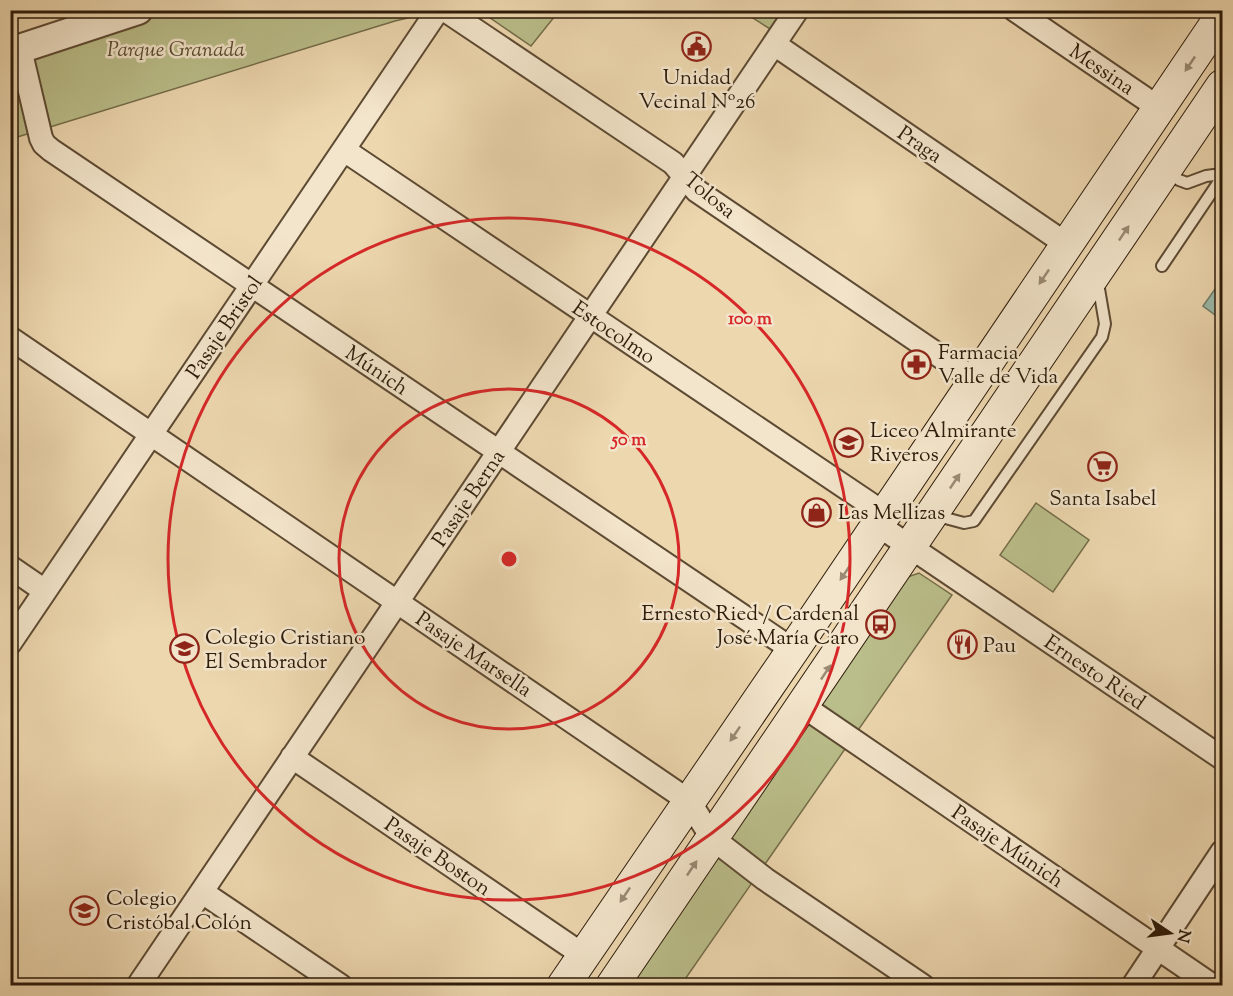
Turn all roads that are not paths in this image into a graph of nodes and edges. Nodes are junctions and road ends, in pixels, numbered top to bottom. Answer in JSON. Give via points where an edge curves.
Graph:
{"nodes":[{"id":1,"x":138,"y":10,"type":"edge"},
{"id":2,"x":438,"y":10,"type":"edge"},
{"id":3,"x":445,"y":10,"type":"edge"},
{"id":4,"x":797,"y":10,"type":"edge"},
{"id":5,"x":1015,"y":10,"type":"edge"},
{"id":6,"x":1222,"y":15,"type":"edge"},
{"id":7,"x":774,"y":44,"type":"junction"},
{"id":8,"x":15,"y":51,"type":"edge"},
{"id":9,"x":1222,"y":86,"type":"edge"},
{"id":10,"x":1159,"y":108,"type":"junction"},
{"id":11,"x":344,"y":150,"type":"junction"},
{"id":12,"x":1166,"y":170,"type":"junction"},
{"id":13,"x":1222,"y":175,"type":"edge"},
{"id":14,"x":685,"y":177,"type":"junction"},
{"id":15,"x":1066,"y":244,"type":"junction"},
{"id":16,"x":1162,"y":266,"type":"dead end"},
{"id":17,"x":252,"y":286,"type":"junction"},
{"id":18,"x":591,"y":316,"type":"junction"},
{"id":19,"x":10,"y":338,"type":"edge"},
{"id":20,"x":975,"y":381,"type":"junction"},
{"id":21,"x":152,"y":434,"type":"junction"},
{"id":22,"x":499,"y":452,"type":"junction"},
{"id":23,"x":881,"y":519,"type":"junction"},
{"id":24,"x":911,"y":547,"type":"junction"},
{"id":25,"x":10,"y":567,"type":"edge"},
{"id":26,"x":45,"y":591,"type":"junction"},
{"id":27,"x":397,"y":602,"type":"junction"},
{"id":28,"x":10,"y":643,"type":"edge"},
{"id":29,"x":793,"y":650,"type":"junction"},
{"id":30,"x":803,"y":706,"type":"junction"},
{"id":31,"x":292,"y":758,"type":"junction"},
{"id":32,"x":1222,"y":758,"type":"edge"},
{"id":33,"x":689,"y":801,"type":"junction"},
{"id":34,"x":712,"y":838,"type":"junction"},
{"id":35,"x":1222,"y":852,"type":"edge"},
{"id":36,"x":202,"y":892,"type":"junction"},
{"id":37,"x":1158,"y":948,"type":"junction"},
{"id":38,"x":584,"y":955,"type":"junction"},
{"id":39,"x":622,"y":982,"type":"edge"},
{"id":40,"x":138,"y":986,"type":"edge"},
{"id":41,"x":341,"y":986,"type":"edge"},
{"id":42,"x":563,"y":986,"type":"edge"},
{"id":43,"x":923,"y":986,"type":"edge"},
{"id":44,"x":1132,"y":986,"type":"edge"},
{"id":45,"x":1213,"y":986,"type":"edge"}],
"edges":[{"from":1,"to":8,"type":"street"},
{"from":2,"to":11,"type":"street","name":"Pasaje Bristol"},
{"from":3,"to":14,"type":"street","name":"Tolosa","via":[[673,163]]},
{"from":4,"to":7,"type":"street","name":"Pasaje Berna"},
{"from":5,"to":10,"type":"street","name":"Messina"},
{"from":6,"to":10,"type":"main road","one_way":true},
{"from":7,"to":14,"type":"street","name":"Pasaje Berna"},
{"from":7,"to":15,"type":"street","name":"Praga"},
{"from":8,"to":17,"type":"street","name":"Múnich","via":[[44,144]]},
{"from":9,"to":12,"type":"main road"},
{"from":10,"to":15,"type":"main road"},
{"from":11,"to":17,"type":"street","name":"Pasaje Bristol"},
{"from":11,"to":18,"type":"street","name":"Estocolmo"},
{"from":12,"to":13,"type":"lane","via":[[1187,183]]},
{"from":24,"to":12,"type":"main road","one_way":true},
{"from":13,"to":16,"type":"lane"},
{"from":14,"to":18,"type":"street","name":"Pasaje Berna"},
{"from":14,"to":20,"type":"street","name":"Tolosa","via":[[698,191]]},
{"from":15,"to":20,"type":"main road","one_way":true},
{"from":17,"to":21,"type":"street","name":"Pasaje Bristol"},
{"from":17,"to":22,"type":"street","name":"Múnich"},
{"from":18,"to":22,"type":"street","name":"Pasaje Berna"},
{"from":18,"to":23,"type":"street","name":"Estocolmo"},
{"from":19,"to":21,"type":"street","name":"Pasaje Marsella"},
{"from":20,"to":23,"type":"main road"},
{"from":21,"to":26,"type":"street","name":"Pasaje Bristol"},
{"from":21,"to":27,"type":"street","name":"Pasaje Marsella"},
{"from":22,"to":27,"type":"street","name":"Pasaje Berna"},
{"from":22,"to":29,"type":"street","name":"Múnich"},
{"from":23,"to":24,"type":"street","name":"Ernesto Ried"},
{"from":23,"to":29,"type":"main road","one_way":true},
{"from":30,"to":24,"type":"main road","one_way":true},
{"from":24,"to":32,"type":"street","name":"Ernesto Ried"},
{"from":25,"to":26,"type":"street"},
{"from":26,"to":28,"type":"street","name":"Pasaje Bristol"},
{"from":27,"to":31,"type":"street","name":"Pasaje Berna"},
{"from":27,"to":33,"type":"street","name":"Pasaje Marsella"},
{"from":29,"to":33,"type":"main road","one_way":true},
{"from":30,"to":34,"type":"main road"},
{"from":30,"to":37,"type":"street","name":"Pasaje Múnich"},
{"from":31,"to":36,"type":"street","name":"Pasaje Berna"},
{"from":31,"to":38,"type":"street","name":"Pasaje Boston"},
{"from":33,"to":34,"type":"street","name":"Pasaje Marsella"},
{"from":33,"to":38,"type":"main road","one_way":true},
{"from":39,"to":34,"type":"main road","one_way":true},
{"from":34,"to":43,"type":"street","name":"Pasaje Marsella","via":[[765,879]]},
{"from":35,"to":37,"type":"street"},
{"from":36,"to":40,"type":"street","name":"Pasaje Berna"},
{"from":36,"to":41,"type":"street"},
{"from":37,"to":44,"type":"street"},
{"from":37,"to":45,"type":"street","name":"Pasaje Múnich"},
{"from":38,"to":42,"type":"main road"}]}
